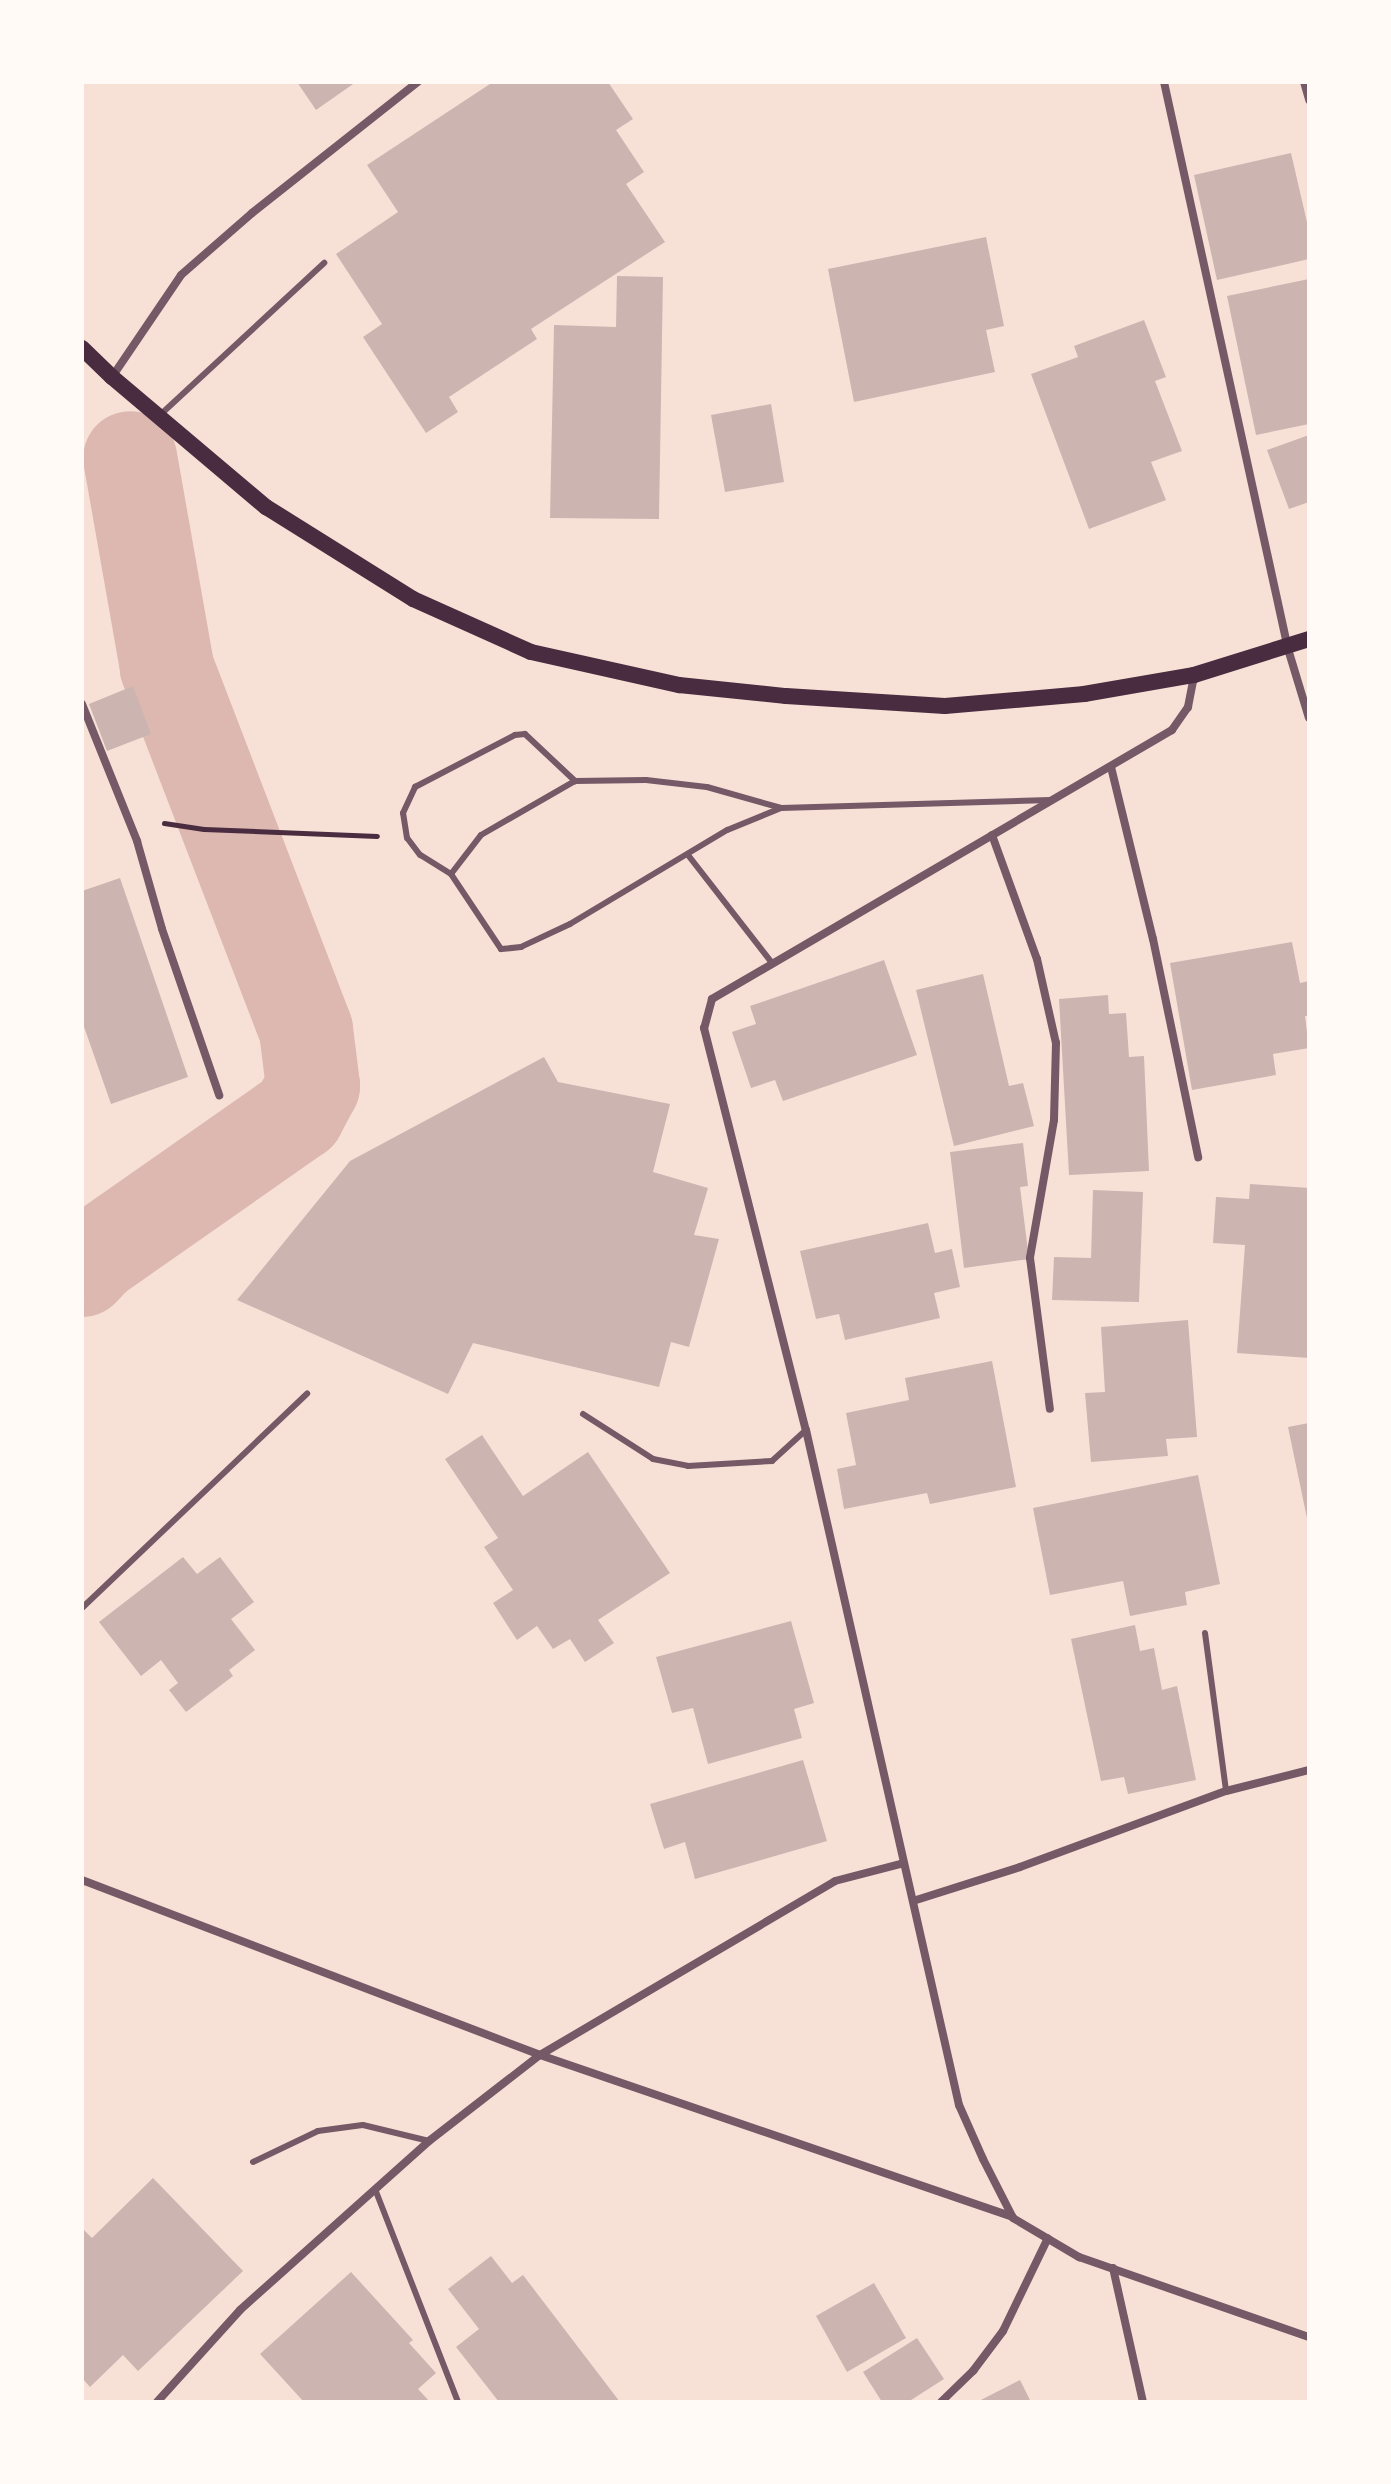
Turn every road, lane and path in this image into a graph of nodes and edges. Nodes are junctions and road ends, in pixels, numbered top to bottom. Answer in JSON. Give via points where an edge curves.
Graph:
{"nodes":[{"id":1,"x":418,"y":82,"type":"edge"},
{"id":2,"x":1164,"y":82,"type":"edge"},
{"id":3,"x":1304,"y":82,"type":"edge"},
{"id":4,"x":1309,"y":100,"type":"edge"},
{"id":5,"x":324,"y":263,"type":"dead end"},
{"id":6,"x":82,"y":348,"type":"edge"},
{"id":7,"x":112,"y":377,"type":"junction"},
{"id":8,"x":160,"y":415,"type":"junction"},
{"id":9,"x":1309,"y":639,"type":"edge"},
{"id":10,"x":1288,"y":649,"type":"junction"},
{"id":11,"x":1194,"y":675,"type":"junction"},
{"id":12,"x":82,"y":704,"type":"edge"},
{"id":13,"x":1309,"y":718,"type":"edge"},
{"id":14,"x":86,"y":734,"type":"edge"},
{"id":15,"x":1111,"y":767,"type":"junction"},
{"id":16,"x":575,"y":781,"type":"junction"},
{"id":17,"x":1053,"y":800,"type":"junction"},
{"id":18,"x":781,"y":808,"type":"junction"},
{"id":19,"x":204,"y":829,"type":"dead end"},
{"id":20,"x":992,"y":835,"type":"junction"},
{"id":21,"x":407,"y":838,"type":"junction"},
{"id":22,"x":688,"y":855,"type":"junction"},
{"id":23,"x":451,"y":874,"type":"junction"},
{"id":24,"x":773,"y":964,"type":"junction"},
{"id":25,"x":219,"y":1095,"type":"dead end"},
{"id":26,"x":1198,"y":1157,"type":"dead end"},
{"id":27,"x":307,"y":1394,"type":"dead end"},
{"id":28,"x":1050,"y":1409,"type":"dead end"},
{"id":29,"x":583,"y":1414,"type":"dead end"},
{"id":30,"x":806,"y":1430,"type":"junction"},
{"id":31,"x":82,"y":1608,"type":"edge"},
{"id":32,"x":1205,"y":1633,"type":"dead end"},
{"id":33,"x":1309,"y":1770,"type":"edge"},
{"id":34,"x":1226,"y":1791,"type":"junction"},
{"id":35,"x":904,"y":1863,"type":"junction"},
{"id":36,"x":82,"y":1880,"type":"edge"},
{"id":37,"x":913,"y":1901,"type":"junction"},
{"id":38,"x":540,"y":2055,"type":"junction"},
{"id":39,"x":429,"y":2141,"type":"junction"},
{"id":40,"x":253,"y":2162,"type":"dead end"},
{"id":41,"x":375,"y":2189,"type":"junction"},
{"id":42,"x":1013,"y":2218,"type":"junction"},
{"id":43,"x":1048,"y":2238,"type":"junction"},
{"id":44,"x":1113,"y":2268,"type":"junction"},
{"id":45,"x":1309,"y":2337,"type":"edge"},
{"id":46,"x":157,"y":2402,"type":"edge"},
{"id":47,"x":458,"y":2402,"type":"edge"},
{"id":48,"x":941,"y":2402,"type":"edge"},
{"id":49,"x":1143,"y":2402,"type":"edge"}],
"edges":[{"from":1,"to":7,"type":"street","via":[[181,275]]},
{"from":2,"to":10,"type":"street"},
{"from":3,"to":4,"type":"street"},
{"from":5,"to":8,"type":"lane"},
{"from":6,"to":7,"type":"main road"},
{"from":7,"to":8,"type":"main road"},
{"from":8,"to":11,"type":"main road","via":[[266,507],[413,599],[531,652],[679,685],[945,706],[1084,694]]},
{"from":9,"to":10,"type":"main road"},
{"from":10,"to":11,"type":"main road"},
{"from":10,"to":13,"type":"street"},
{"from":11,"to":15,"type":"street","via":[[1188,707],[1172,730]]},
{"from":12,"to":14,"type":"street"},
{"from":14,"to":25,"type":"street","via":[[137,841]]},
{"from":15,"to":17,"type":"street"},
{"from":15,"to":26,"type":"street"},
{"from":16,"to":18,"type":"lane","via":[[646,780],[707,787]]},
{"from":16,"to":21,"type":"lane","via":[[525,734],[515,735],[415,787],[403,813]]},
{"from":16,"to":23,"type":"lane","via":[[481,835]]},
{"from":17,"to":18,"type":"lane"},
{"from":17,"to":20,"type":"street"},
{"from":18,"to":22,"type":"lane","via":[[727,830]]},
{"from":19,"to":21,"type":"path"},
{"from":20,"to":24,"type":"street"},
{"from":20,"to":28,"type":"street","via":[[1037,959],[1056,1043],[1054,1120],[1030,1258]]},
{"from":21,"to":23,"type":"lane","via":[[420,855]]},
{"from":22,"to":23,"type":"lane","via":[[570,924],[509,950],[501,949]]},
{"from":22,"to":24,"type":"lane"},
{"from":24,"to":30,"type":"street","via":[[712,999],[704,1028]]},
{"from":27,"to":31,"type":"lane"},
{"from":29,"to":30,"type":"lane","via":[[653,1459],[688,1466],[772,1461]]},
{"from":30,"to":35,"type":"street"},
{"from":32,"to":34,"type":"lane"},
{"from":33,"to":34,"type":"street"},
{"from":34,"to":37,"type":"street"},
{"from":35,"to":37,"type":"street"},
{"from":35,"to":38,"type":"street","via":[[835,1881]]},
{"from":36,"to":38,"type":"street"},
{"from":37,"to":42,"type":"street","via":[[959,2105]]},
{"from":38,"to":39,"type":"street"},
{"from":38,"to":42,"type":"street"},
{"from":39,"to":40,"type":"lane","via":[[363,2125],[318,2131]]},
{"from":39,"to":41,"type":"street"},
{"from":41,"to":46,"type":"street","via":[[240,2310]]},
{"from":41,"to":47,"type":"lane"},
{"from":42,"to":43,"type":"street"},
{"from":43,"to":44,"type":"street","via":[[1079,2257]]},
{"from":43,"to":48,"type":"street","via":[[1003,2331]]},
{"from":44,"to":45,"type":"street"},
{"from":44,"to":49,"type":"street"}]}
